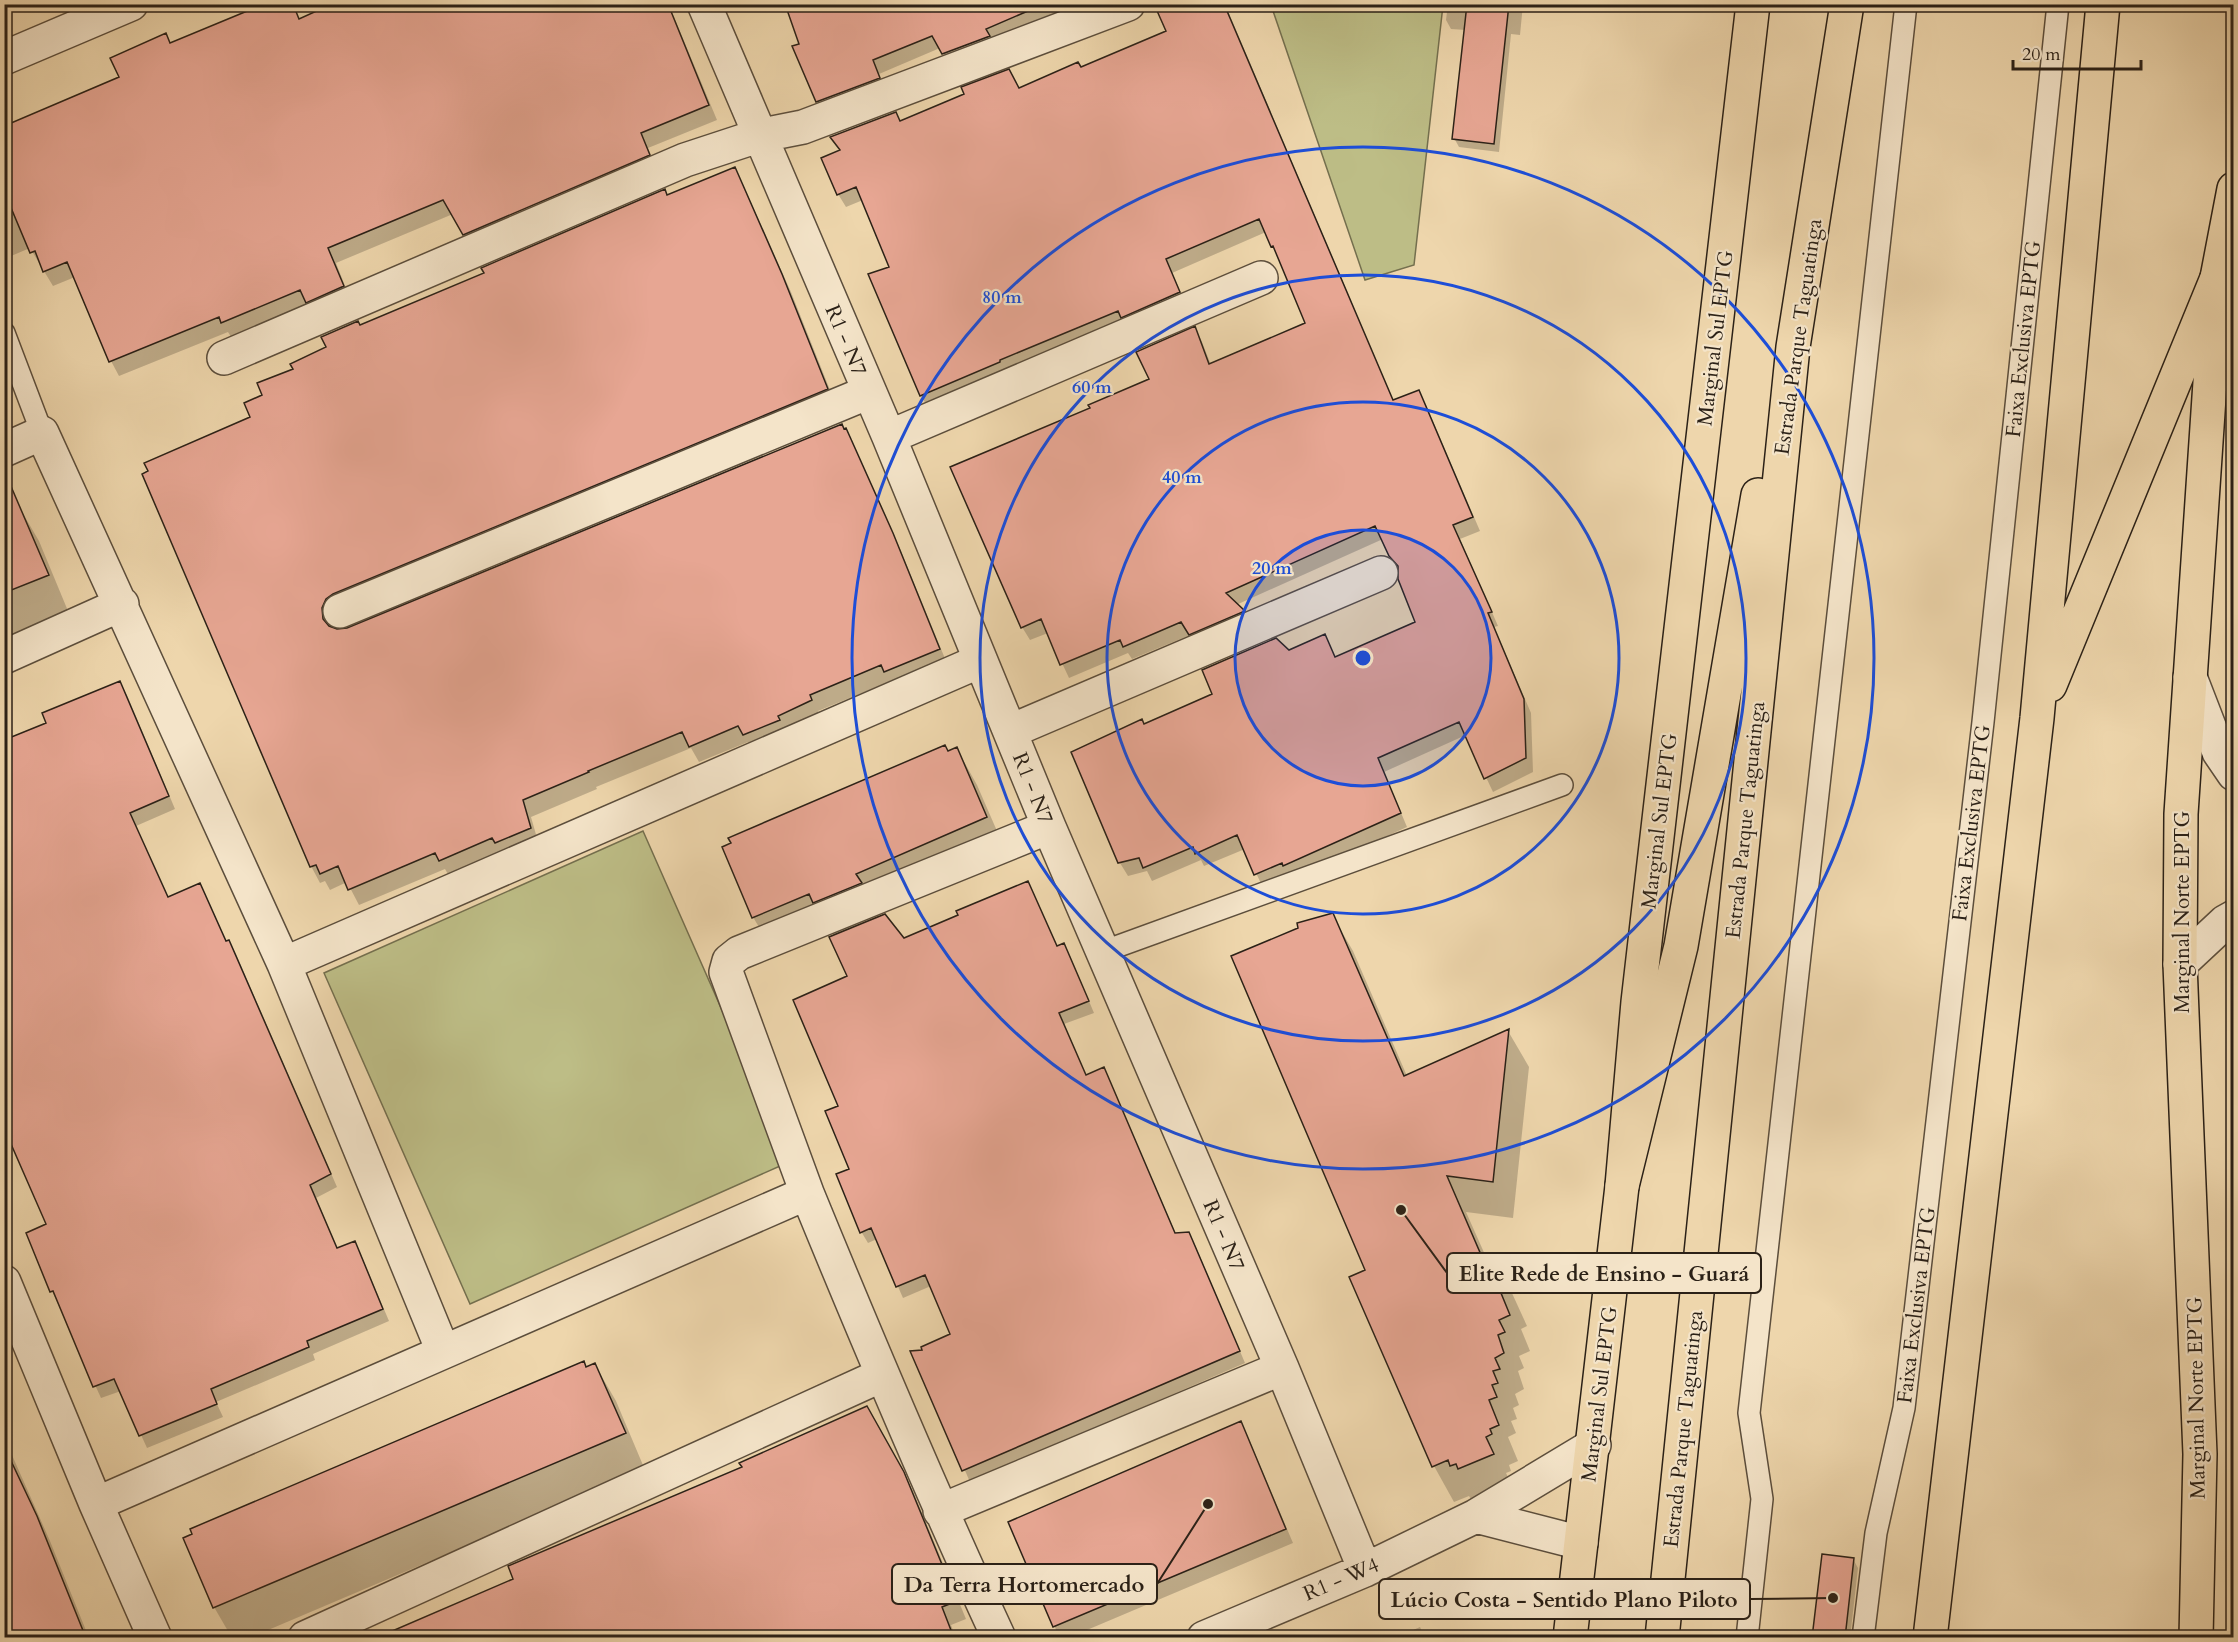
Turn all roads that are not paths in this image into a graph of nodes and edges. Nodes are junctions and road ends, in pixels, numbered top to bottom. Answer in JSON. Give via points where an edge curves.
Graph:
{"nodes":[{"id":1,"x":131,"y":4,"type":"edge"},
{"id":2,"x":704,"y":4,"type":"edge"},
{"id":3,"x":1128,"y":4,"type":"edge"},
{"id":4,"x":1753,"y":4,"type":"edge"},
{"id":5,"x":1847,"y":4,"type":"edge"},
{"id":6,"x":1906,"y":4,"type":"edge"},
{"id":7,"x":2058,"y":4,"type":"edge"},
{"id":8,"x":2103,"y":4,"type":"edge"},
{"id":9,"x":4,"y":58,"type":"edge"},
{"id":10,"x":758,"y":136,"type":"junction"},
{"id":11,"x":2234,"y":189,"type":"edge"},
{"id":12,"x":1261,"y":278,"type":"dead end"},
{"id":13,"x":2217,"y":278,"type":"junction"},
{"id":14,"x":4,"y":333,"type":"edge"},
{"id":15,"x":1793,"y":347,"type":"junction"},
{"id":16,"x":224,"y":358,"type":"dead end"},
{"id":17,"x":868,"y":392,"type":"junction"},
{"id":18,"x":42,"y":433,"type":"junction"},
{"id":19,"x":888,"y":437,"type":"junction"},
{"id":20,"x":4,"y":450,"type":"edge"},
{"id":21,"x":1381,"y":573,"type":"dead end"},
{"id":22,"x":122,"y":604,"type":"junction"},
{"id":23,"x":340,"y":611,"type":"dead end"},
{"id":24,"x":4,"y":657,"type":"edge"},
{"id":25,"x":980,"y":661,"type":"junction"},
{"id":26,"x":2190,"y":677,"type":"junction"},
{"id":27,"x":2037,"y":718,"type":"junction"},
{"id":28,"x":1011,"y":731,"type":"junction"},
{"id":29,"x":2234,"y":774,"type":"edge"},
{"id":30,"x":1562,"y":785,"type":"dead end"},
{"id":31,"x":1048,"y":827,"type":"junction"},
{"id":32,"x":2234,"y":916,"type":"edge"},
{"id":33,"x":1102,"y":952,"type":"junction"},
{"id":34,"x":284,"y":964,"type":"junction"},
{"id":35,"x":2180,"y":964,"type":"junction"},
{"id":36,"x":1622,"y":1186,"type":"junction"},
{"id":37,"x":807,"y":1193,"type":"junction"},
{"id":38,"x":4,"y":1282,"type":"edge"},
{"id":39,"x":443,"y":1351,"type":"junction"},
{"id":40,"x":1282,"y":1368,"type":"junction"},
{"id":41,"x":882,"y":1375,"type":"junction"},
{"id":42,"x":1593,"y":1445,"type":"junction"},
{"id":43,"x":96,"y":1504,"type":"junction"},
{"id":44,"x":940,"y":1510,"type":"junction"},
{"id":45,"x":1476,"y":1516,"type":"junction"},
{"id":46,"x":1581,"y":1543,"type":"junction"},
{"id":47,"x":1365,"y":1570,"type":"junction"},
{"id":48,"x":344,"y":1630,"type":"edge"},
{"id":49,"x":155,"y":1638,"type":"edge"},
{"id":50,"x":305,"y":1638,"type":"edge"},
{"id":51,"x":999,"y":1638,"type":"edge"},
{"id":52,"x":1204,"y":1638,"type":"edge"},
{"id":53,"x":1570,"y":1638,"type":"edge"},
{"id":54,"x":1662,"y":1638,"type":"edge"},
{"id":55,"x":1747,"y":1638,"type":"edge"},
{"id":56,"x":1863,"y":1638,"type":"edge"},
{"id":57,"x":1930,"y":1638,"type":"edge"},
{"id":58,"x":2196,"y":1638,"type":"edge"}],
"edges":[{"from":1,"to":9,"type":"street"},
{"from":2,"to":10,"type":"street","name":"R1 - N7"},
{"from":3,"to":10,"type":"street","via":[[803,127]]},
{"from":4,"to":36,"type":"main road","name":"Marginal Sul EPTG","via":[[1638,1002]]},
{"from":5,"to":15,"type":"main road","name":"Estrada Parque Taguatinga"},
{"from":6,"to":55,"type":"lane","via":[[1749,1413],[1762,1499]]},
{"from":7,"to":56,"type":"lane","name":"Faixa Exclusiva EPTG","via":[[1983,722],[1904,1408],[1876,1533]]},
{"from":8,"to":27,"type":"main road"},
{"from":10,"to":16,"type":"street","via":[[685,160]]},
{"from":10,"to":17,"type":"street","name":"R1 - N7"},
{"from":11,"to":13,"type":"main road","name":"Marginal Norte EPTG"},
{"from":12,"to":19,"type":"street"},
{"from":13,"to":26,"type":"main road","name":"Marginal Norte EPTG"},
{"from":13,"to":27,"type":"main road"},
{"from":14,"to":18,"type":"lane"},
{"from":15,"to":36,"type":"main road","via":[[1760,484],[1682,946]]},
{"from":15,"to":54,"type":"main road","name":"Estrada Parque Taguatinga"},
{"from":17,"to":19,"type":"street","name":"R1 - N7"},
{"from":17,"to":23,"type":"street"},
{"from":18,"to":20,"type":"street"},
{"from":18,"to":22,"type":"street"},
{"from":19,"to":25,"type":"street","name":"R1 - N7"},
{"from":21,"to":28,"type":"street"},
{"from":22,"to":24,"type":"street"},
{"from":22,"to":34,"type":"street"},
{"from":25,"to":28,"type":"street","name":"R1 - N7"},
{"from":25,"to":34,"type":"street"},
{"from":26,"to":29,"type":"street","via":[[2219,752]]},
{"from":26,"to":35,"type":"main road","name":"Marginal Norte EPTG","via":[[2181,814]]},
{"from":27,"to":57,"type":"main road"},
{"from":28,"to":31,"type":"street","name":"R1 - N7"},
{"from":30,"to":33,"type":"lane"},
{"from":31,"to":33,"type":"street","name":"R1 - N7"},
{"from":31,"to":37,"type":"street","via":[[739,953],[729,961],[726,972]]},
{"from":32,"to":35,"type":"street"},
{"from":33,"to":40,"type":"street","name":"R1 - N7"},
{"from":34,"to":39,"type":"street"},
{"from":35,"to":58,"type":"main road","name":"Marginal Norte EPTG","via":[[2200,1454]]},
{"from":36,"to":42,"type":"main road","name":"Marginal Sul EPTG"},
{"from":37,"to":39,"type":"street"},
{"from":37,"to":41,"type":"street"},
{"from":38,"to":43,"type":"street"},
{"from":39,"to":43,"type":"street"},
{"from":40,"to":44,"type":"street"},
{"from":40,"to":47,"type":"street","name":"R1 - N7"},
{"from":41,"to":44,"type":"street"},
{"from":41,"to":48,"type":"street"},
{"from":42,"to":45,"type":"street","name":"R1 - W4"},
{"from":42,"to":46,"type":"main road","name":"Marginal Sul EPTG"},
{"from":43,"to":49,"type":"street"},
{"from":44,"to":51,"type":"street"},
{"from":45,"to":46,"type":"street"},
{"from":45,"to":47,"type":"street","name":"R1 - W4"},
{"from":46,"to":53,"type":"main road","name":"Marginal Sul EPTG"},
{"from":47,"to":52,"type":"street","name":"R1 - W4"},
{"from":48,"to":50,"type":"street"}]}
